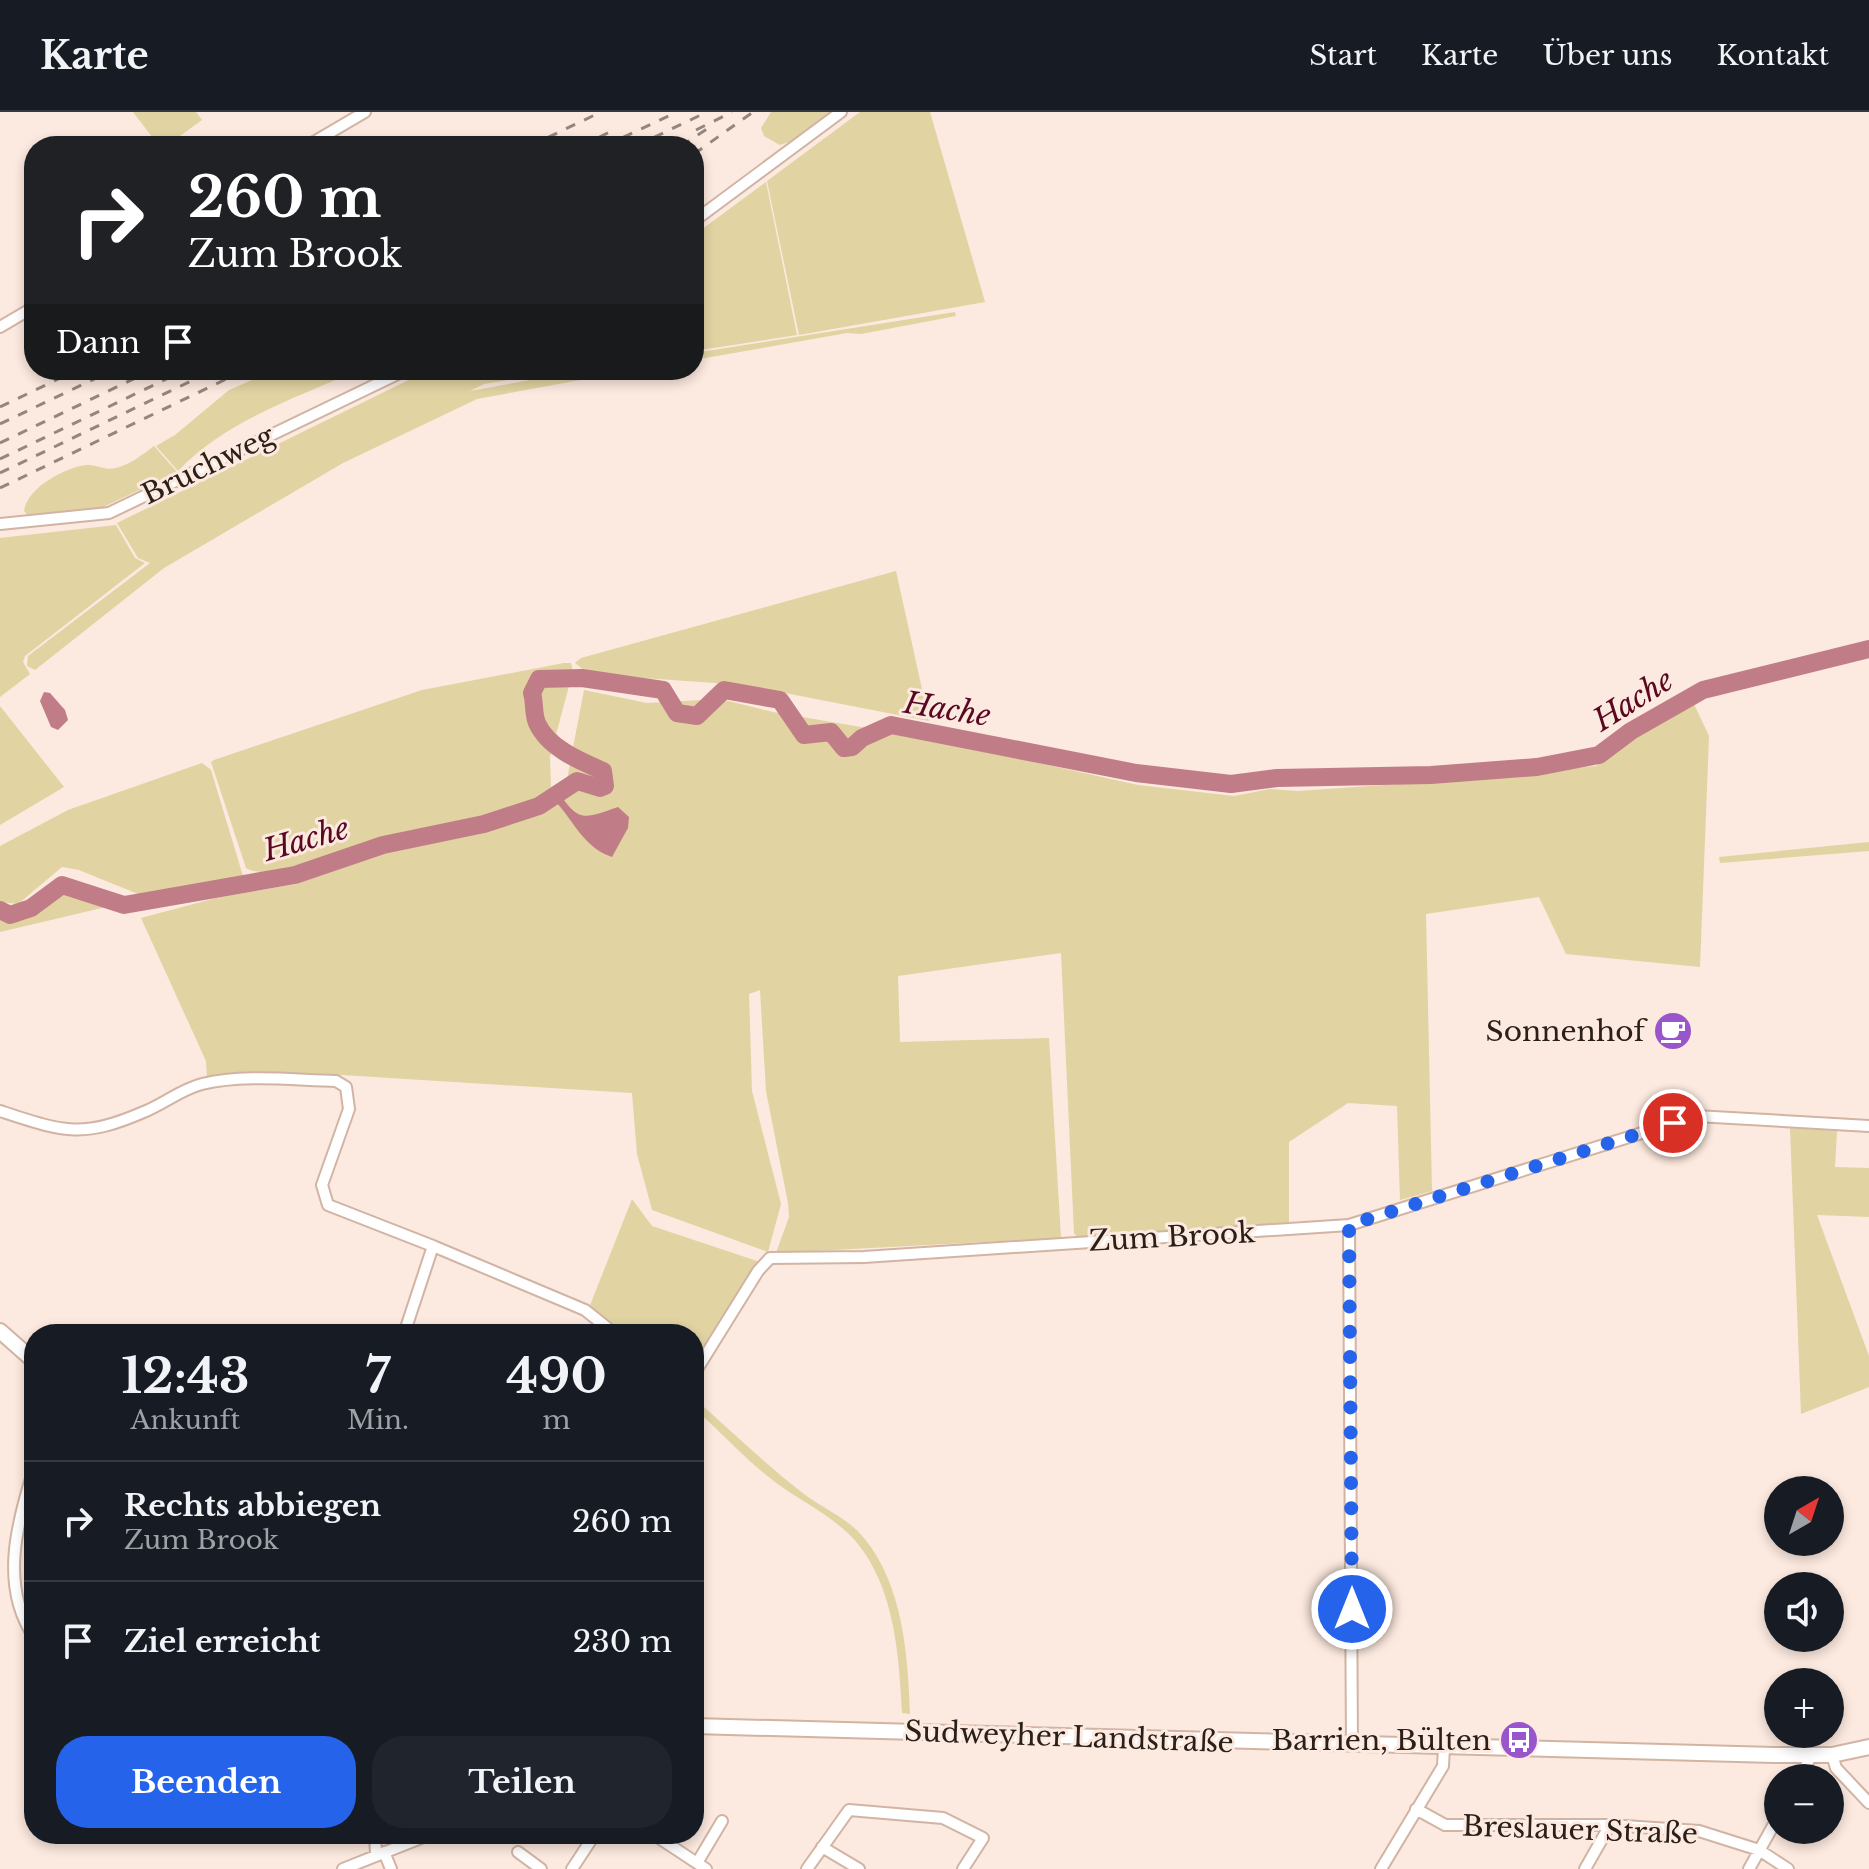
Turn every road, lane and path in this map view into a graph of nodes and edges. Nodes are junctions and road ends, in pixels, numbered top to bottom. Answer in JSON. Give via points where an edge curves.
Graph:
{"nodes":[{"id":1,"x":365,"y":112,"type":"edge"},
{"id":2,"x":841,"y":112,"type":"edge"},
{"id":3,"x":324,"y":136,"type":"edge"},
{"id":4,"x":704,"y":214,"type":"edge"},
{"id":5,"x":24,"y":313,"type":"edge"},
{"id":6,"x":0,"y":327,"type":"edge"},
{"id":7,"x":385,"y":380,"type":"edge"},
{"id":8,"x":0,"y":524,"type":"edge"},
{"id":9,"x":0,"y":1111,"type":"edge"},
{"id":10,"x":1869,"y":1126,"type":"edge"},
{"id":11,"x":1349,"y":1225,"type":"junction"},
{"id":12,"x":433,"y":1246,"type":"junction"},
{"id":13,"x":407,"y":1324,"type":"edge"},
{"id":14,"x":602,"y":1324,"type":"edge"},
{"id":15,"x":0,"y":1331,"type":"edge"},
{"id":16,"x":24,"y":1352,"type":"edge"},
{"id":17,"x":704,"y":1358,"type":"edge"},
{"id":18,"x":24,"y":1494,"type":"edge"},
{"id":19,"x":5,"y":1542,"type":"edge"},
{"id":20,"x":24,"y":1620,"type":"edge"},
{"id":21,"x":704,"y":1726,"type":"edge"},
{"id":22,"x":1352,"y":1745,"type":"junction"},
{"id":23,"x":1444,"y":1747,"type":"junction"},
{"id":24,"x":1869,"y":1747,"type":"edge"},
{"id":25,"x":1832,"y":1755,"type":"junction"},
{"id":26,"x":1811,"y":1756,"type":"junction"},
{"id":27,"x":1807,"y":1764,"type":"edge"},
{"id":28,"x":1869,"y":1803,"type":"edge"},
{"id":29,"x":1416,"y":1809,"type":"junction"},
{"id":30,"x":722,"y":1821,"type":"dead end"},
{"id":31,"x":1610,"y":1825,"type":"junction"},
{"id":32,"x":1764,"y":1841,"type":"edge"},
{"id":33,"x":378,"y":1844,"type":"edge"},
{"id":34,"x":406,"y":1844,"type":"edge"},
{"id":35,"x":588,"y":1844,"type":"edge"},
{"id":36,"x":668,"y":1844,"type":"edge"},
{"id":37,"x":822,"y":1847,"type":"junction"},
{"id":38,"x":1759,"y":1850,"type":"junction"},
{"id":39,"x":518,"y":1852,"type":"dead end"},
{"id":40,"x":380,"y":1854,"type":"junction"},
{"id":41,"x":702,"y":1866,"type":"edge"},
{"id":42,"x":343,"y":1869,"type":"edge"},
{"id":43,"x":391,"y":1869,"type":"edge"},
{"id":44,"x":541,"y":1869,"type":"edge"},
{"id":45,"x":572,"y":1869,"type":"edge"},
{"id":46,"x":807,"y":1869,"type":"edge"},
{"id":47,"x":859,"y":1869,"type":"edge"},
{"id":48,"x":963,"y":1869,"type":"edge"},
{"id":49,"x":1381,"y":1869,"type":"edge"},
{"id":50,"x":1585,"y":1869,"type":"edge"},
{"id":51,"x":1749,"y":1869,"type":"edge"},
{"id":52,"x":1788,"y":1869,"type":"edge"}],
"edges":[{"from":1,"to":3,"type":"street"},
{"from":2,"to":4,"type":"street"},
{"from":5,"to":6,"type":"street"},
{"from":7,"to":8,"type":"street","name":"Bruchweg","via":[[109,513]]},
{"from":9,"to":12,"type":"street","via":[[59,1131],[81,1130],[103,1127],[198,1085],[228,1079],[336,1081],[346,1087],[349,1109],[322,1185],[328,1205]]},
{"from":10,"to":11,"type":"street","name":"Zum Brook","via":[[1696,1116]]},
{"from":11,"to":17,"type":"street","name":"Zum Brook","via":[[864,1257],[770,1258]]},
{"from":11,"to":22,"type":"street"},
{"from":12,"to":13,"type":"street"},
{"from":12,"to":14,"type":"street","via":[[585,1310]]},
{"from":15,"to":16,"type":"main road"},
{"from":18,"to":19,"type":"street"},
{"from":19,"to":20,"type":"street","via":[[10,1595]]},
{"from":21,"to":22,"type":"main road","name":"Sudweyher Landstraße"},
{"from":22,"to":23,"type":"main road","name":"Sudweyher Landstraße"},
{"from":23,"to":26,"type":"main road","name":"Sudweyher Landstraße"},
{"from":23,"to":29,"type":"street","via":[[1443,1766]]},
{"from":24,"to":25,"type":"main road","name":"Sudweyher Landstraße"},
{"from":25,"to":26,"type":"main road","name":"Sudweyher Landstraße"},
{"from":25,"to":28,"type":"street","via":[[1836,1768]]},
{"from":26,"to":27,"type":"street"},
{"from":29,"to":31,"type":"street","name":"Breslauer Straße","via":[[1445,1825]]},
{"from":29,"to":49,"type":"street"},
{"from":30,"to":41,"type":"street"},
{"from":31,"to":38,"type":"street","name":"Breslauer Straße","via":[[1699,1831]]},
{"from":31,"to":50,"type":"street"},
{"from":32,"to":38,"type":"street"},
{"from":33,"to":40,"type":"street"},
{"from":34,"to":40,"type":"street"},
{"from":35,"to":45,"type":"street"},
{"from":36,"to":41,"type":"street"},
{"from":37,"to":46,"type":"street"},
{"from":37,"to":47,"type":"street"},
{"from":37,"to":48,"type":"street","via":[[849,1810],[943,1818],[983,1838]]},
{"from":38,"to":51,"type":"street"},
{"from":38,"to":52,"type":"street","name":"Breslauer Straße"},
{"from":39,"to":44,"type":"street"},
{"from":40,"to":42,"type":"street"},
{"from":40,"to":43,"type":"street"}]}
